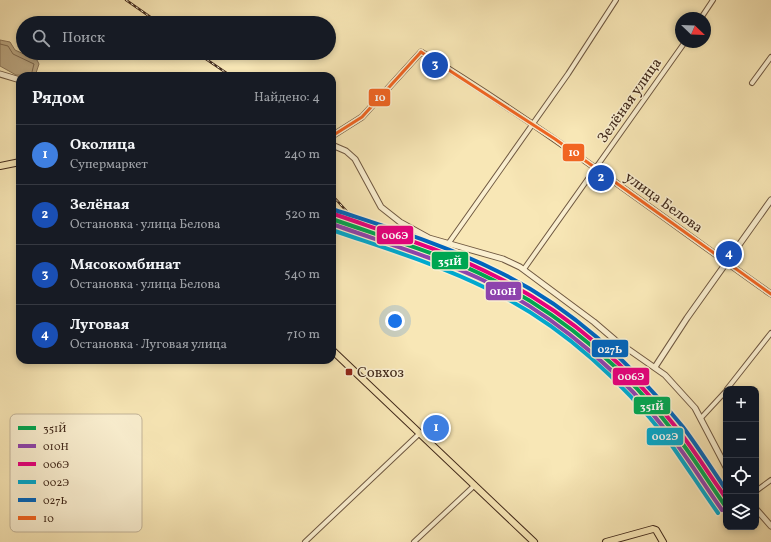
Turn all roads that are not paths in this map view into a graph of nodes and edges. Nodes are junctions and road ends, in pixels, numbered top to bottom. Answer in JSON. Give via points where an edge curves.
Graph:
{"nodes":[{"id":1,"x":616,"y":0,"type":"edge"},
{"id":2,"x":714,"y":0,"type":"edge"},
{"id":3,"x":705,"y":12,"type":"edge"},
{"id":4,"x":681,"y":48,"type":"edge"},
{"id":5,"x":771,"y":57,"type":"edge"},
{"id":6,"x":0,"y":74,"type":"edge"},
{"id":7,"x":16,"y":79,"type":"edge"},
{"id":8,"x":752,"y":83,"type":"dead end"},
{"id":9,"x":532,"y":124,"type":"junction"},
{"id":10,"x":336,"y":133,"type":"edge"},
{"id":11,"x":336,"y":147,"type":"edge"},
{"id":12,"x":16,"y":163,"type":"edge"},
{"id":13,"x":0,"y":166,"type":"edge"},
{"id":14,"x":596,"y":168,"type":"junction"},
{"id":15,"x":771,"y":200,"type":"edge"},
{"id":16,"x":448,"y":244,"type":"junction"},
{"id":17,"x":726,"y":262,"type":"junction"},
{"id":18,"x":524,"y":269,"type":"junction"},
{"id":19,"x":771,"y":294,"type":"edge"},
{"id":20,"x":771,"y":333,"type":"edge"},
{"id":21,"x":336,"y":354,"type":"edge"},
{"id":22,"x":656,"y":367,"type":"junction"},
{"id":23,"x":730,"y":386,"type":"edge"},
{"id":24,"x":723,"y":394,"type":"edge"},
{"id":25,"x":701,"y":418,"type":"junction"},
{"id":26,"x":421,"y":433,"type":"junction"},
{"id":27,"x":723,"y":461,"type":"edge"},
{"id":28,"x":771,"y":480,"type":"edge"},
{"id":29,"x":476,"y":485,"type":"junction"},
{"id":30,"x":759,"y":489,"type":"edge"},
{"id":31,"x":759,"y":512,"type":"edge"},
{"id":32,"x":771,"y":526,"type":"edge"},
{"id":33,"x":305,"y":542,"type":"edge"},
{"id":34,"x":414,"y":542,"type":"edge"},
{"id":35,"x":534,"y":542,"type":"edge"},
{"id":36,"x":606,"y":542,"type":"edge"},
{"id":37,"x":663,"y":542,"type":"edge"}],
"edges":[{"from":1,"to":9,"type":"street"},
{"from":2,"to":3,"type":"street"},
{"from":4,"to":14,"type":"street","name":"Зелёная улица"},
{"from":5,"to":8,"type":"street"},
{"from":6,"to":7,"type":"street"},
{"from":9,"to":10,"type":"street","name":"улица Белова","via":[[422,52],[362,117]]},
{"from":9,"to":14,"type":"street","name":"улица Белова"},
{"from":9,"to":16,"type":"street"},
{"from":11,"to":16,"type":"street","via":[[355,159],[385,211],[423,235]]},
{"from":12,"to":13,"type":"main road"},
{"from":14,"to":17,"type":"street","name":"улица Белова"},
{"from":14,"to":18,"type":"street","name":"Зелёная улица"},
{"from":15,"to":17,"type":"street"},
{"from":16,"to":18,"type":"street","via":[[503,259]]},
{"from":17,"to":19,"type":"street","name":"улица Белова"},
{"from":17,"to":22,"type":"street"},
{"from":18,"to":22,"type":"street","via":[[615,340]]},
{"from":20,"to":23,"type":"street"},
{"from":21,"to":26,"type":"main road"},
{"from":22,"to":25,"type":"street","via":[[681,391]]},
{"from":24,"to":25,"type":"street"},
{"from":25,"to":27,"type":"street"},
{"from":26,"to":29,"type":"main road"},
{"from":26,"to":33,"type":"street"},
{"from":28,"to":30,"type":"street"},
{"from":29,"to":34,"type":"street"},
{"from":29,"to":35,"type":"main road"},
{"from":31,"to":32,"type":"street"},
{"from":36,"to":37,"type":"main road","via":[[654,529]]}]}
